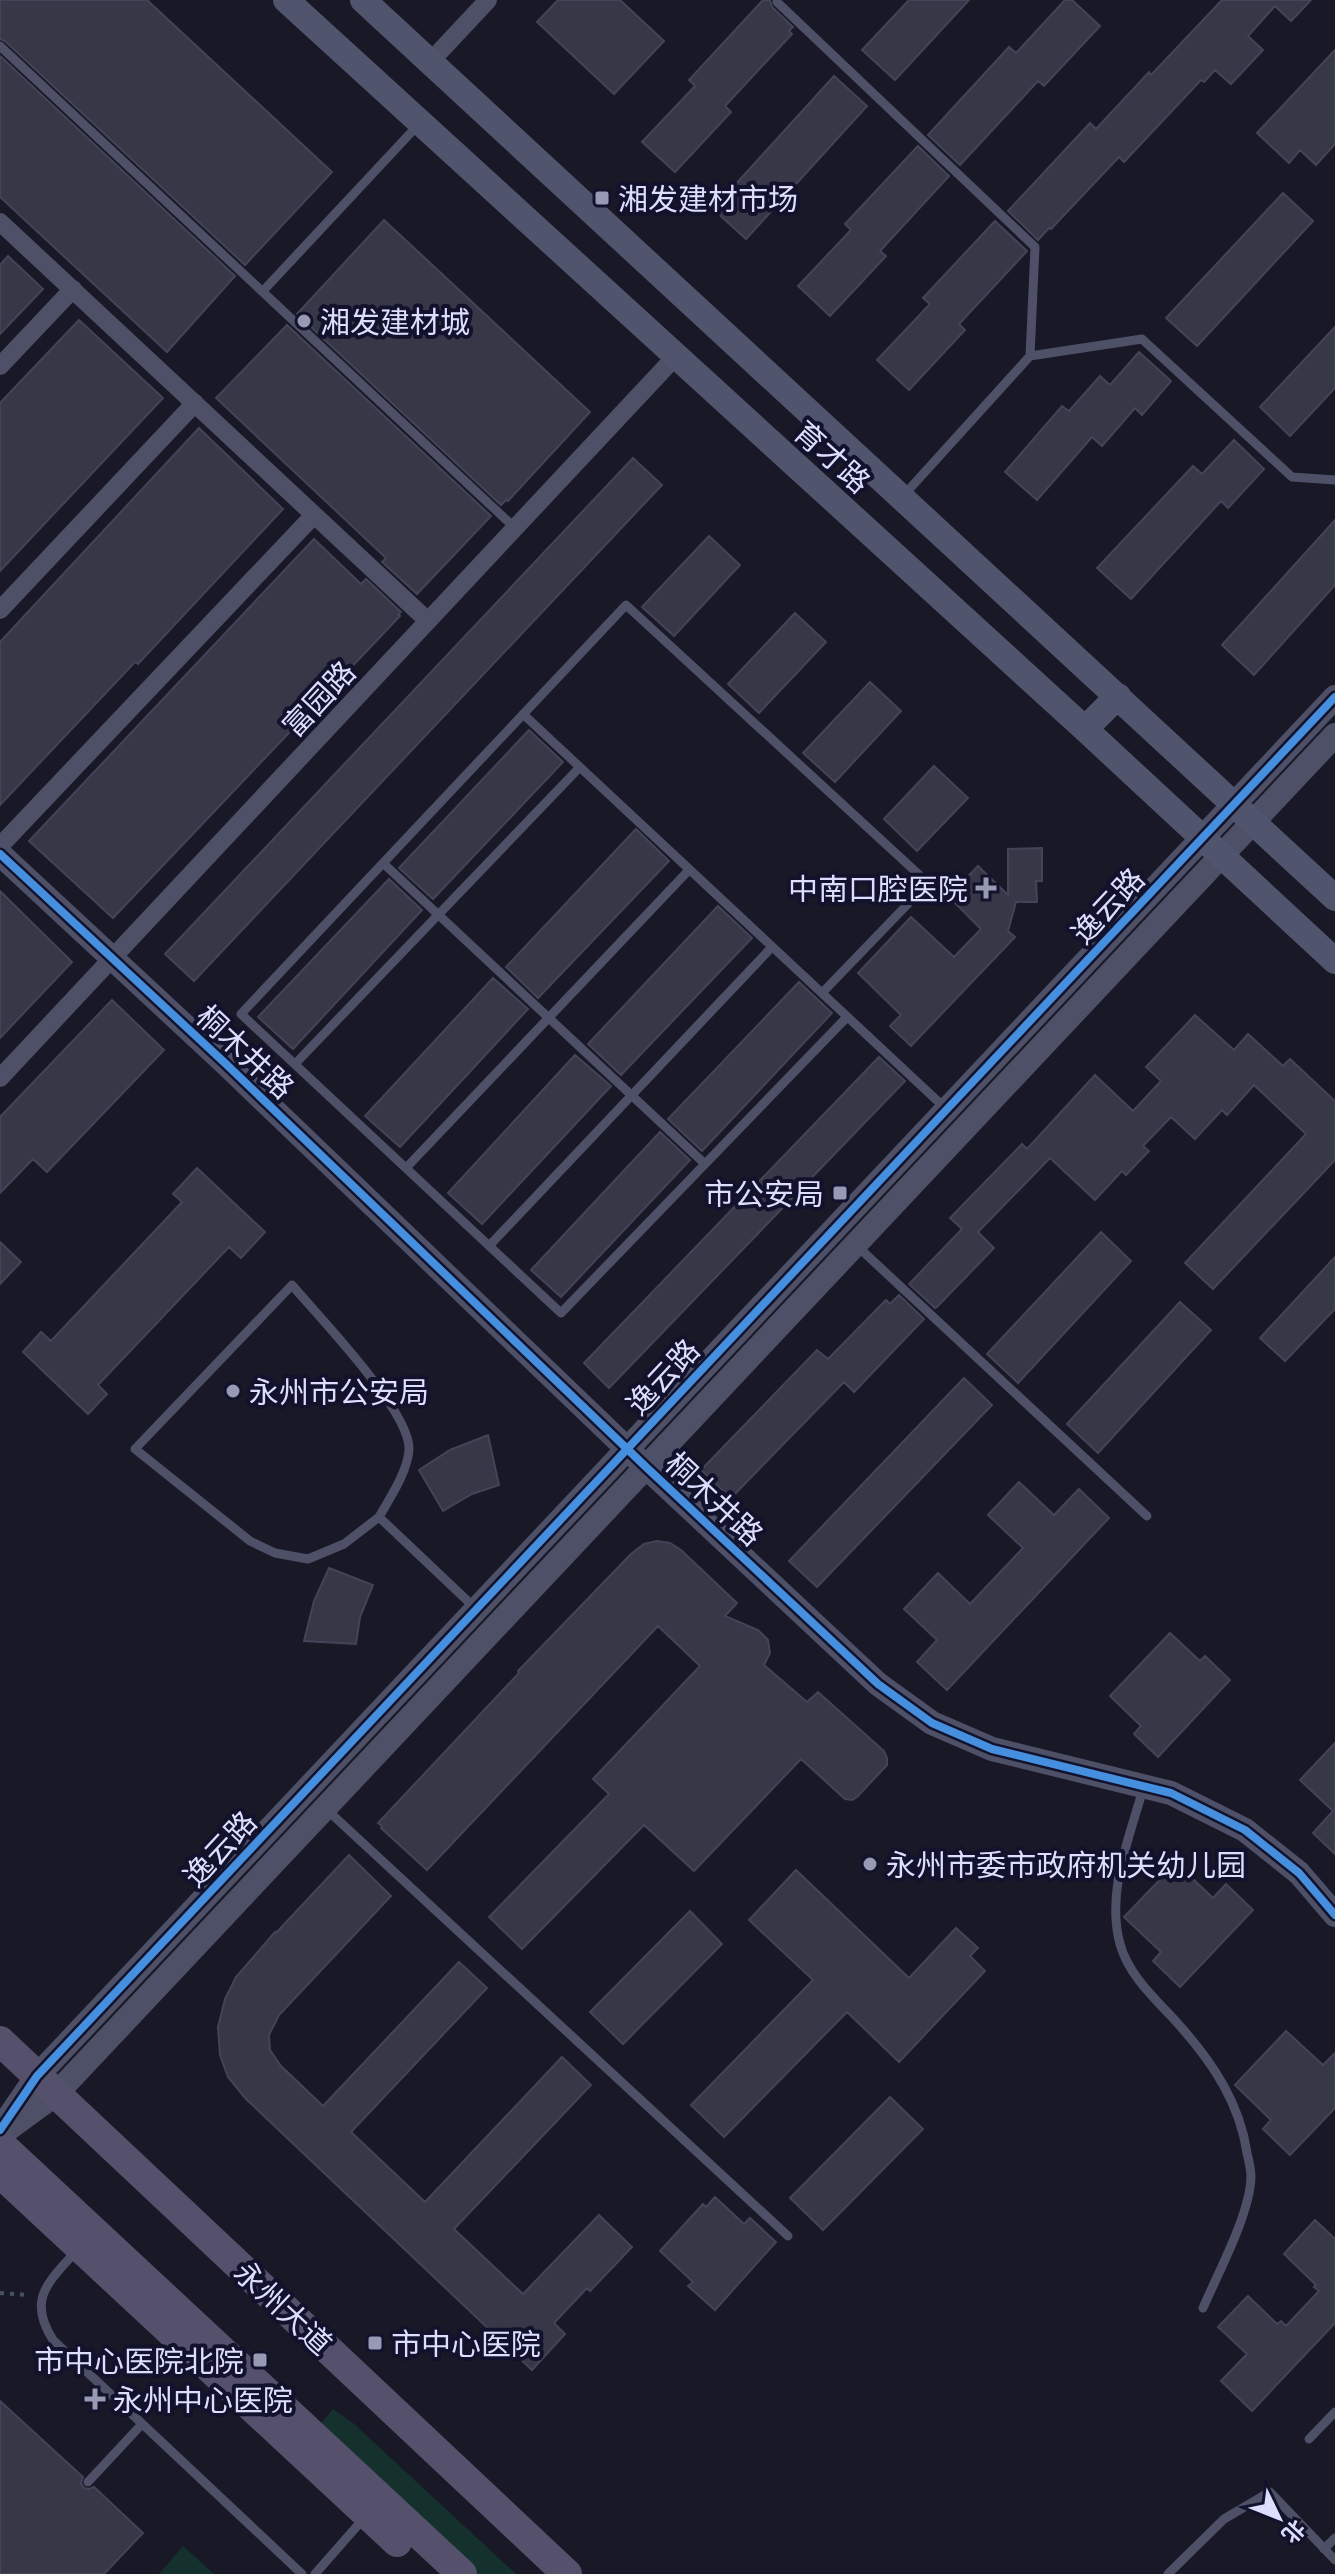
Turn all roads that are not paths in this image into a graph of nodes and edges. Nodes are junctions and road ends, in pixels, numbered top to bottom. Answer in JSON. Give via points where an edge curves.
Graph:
{"nodes":[{"id":1,"x":286,"y":0,"type":"edge"},
{"id":2,"x":363,"y":0,"type":"edge"},
{"id":3,"x":488,"y":0,"type":"edge"},
{"id":4,"x":777,"y":2,"type":"edge"},
{"id":5,"x":0,"y":46,"type":"edge"},
{"id":6,"x":430,"y":62,"type":"junction"},
{"id":7,"x":420,"y":123,"type":"junction"},
{"id":8,"x":0,"y":222,"type":"edge"},
{"id":9,"x":73,"y":289,"type":"junction"},
{"id":10,"x":263,"y":291,"type":"junction"},
{"id":11,"x":676,"y":356,"type":"junction"},
{"id":12,"x":1030,"y":356,"type":"junction"},
{"id":13,"x":0,"y":366,"type":"edge"},
{"id":14,"x":195,"y":403,"type":"junction"},
{"id":15,"x":1335,"y":480,"type":"edge"},
{"id":16,"x":902,"y":497,"type":"junction"},
{"id":17,"x":314,"y":515,"type":"junction"},
{"id":18,"x":515,"y":528,"type":"junction"},
{"id":19,"x":0,"y":610,"type":"edge"},
{"id":20,"x":428,"y":621,"type":"junction"},
{"id":21,"x":1118,"y":696,"type":"junction"},
{"id":22,"x":1335,"y":697,"type":"edge"},
{"id":23,"x":523,"y":714,"type":"junction"},
{"id":24,"x":1085,"y":729,"type":"junction"},
{"id":25,"x":1335,"y":735,"type":"edge"},
{"id":26,"x":580,"y":767,"type":"junction"},
{"id":27,"x":1244,"y":813,"type":"junction"},
{"id":28,"x":0,"y":846,"type":"edge"},
{"id":29,"x":1212,"y":846,"type":"junction"},
{"id":30,"x":0,"y":854,"type":"edge"},
{"id":31,"x":383,"y":863,"type":"junction"},
{"id":32,"x":689,"y":870,"type":"junction"},
{"id":33,"x":1335,"y":898,"type":"edge"},
{"id":34,"x":438,"y":915,"type":"junction"},
{"id":35,"x":772,"y":947,"type":"junction"},
{"id":36,"x":112,"y":958,"type":"junction"},
{"id":37,"x":1335,"y":961,"type":"edge"},
{"id":38,"x":822,"y":993,"type":"junction"},
{"id":39,"x":847,"y":1017,"type":"junction"},
{"id":40,"x":549,"y":1018,"type":"junction"},
{"id":41,"x":295,"y":1064,"type":"junction"},
{"id":42,"x":0,"y":1078,"type":"edge"},
{"id":43,"x":631,"y":1095,"type":"junction"},
{"id":44,"x":947,"y":1110,"type":"junction"},
{"id":45,"x":704,"y":1163,"type":"junction"},
{"id":46,"x":406,"y":1168,"type":"junction"},
{"id":47,"x":856,"y":1245,"type":"junction"},
{"id":48,"x":489,"y":1246,"type":"junction"},
{"id":49,"x":627,"y":1448,"type":"junction"},
{"id":50,"x":646,"y":1467,"type":"junction"},
{"id":51,"x":1147,"y":1516,"type":"dead end"},
{"id":52,"x":379,"y":1517,"type":"junction"},
{"id":53,"x":476,"y":1610,"type":"junction"},
{"id":54,"x":1144,"y":1786,"type":"junction"},
{"id":55,"x":325,"y":1808,"type":"junction"},
{"id":56,"x":1335,"y":1915,"type":"edge"},
{"id":57,"x":0,"y":2041,"type":"edge"},
{"id":58,"x":47,"y":2085,"type":"junction"},
{"id":59,"x":0,"y":2132,"type":"edge"},
{"id":60,"x":0,"y":2144,"type":"edge"},
{"id":61,"x":0,"y":2173,"type":"edge"},
{"id":62,"x":788,"y":2236,"type":"dead end"},
{"id":63,"x":80,"y":2247,"type":"junction"},
{"id":64,"x":1203,"y":2308,"type":"dead end"},
{"id":65,"x":1335,"y":2412,"type":"edge"},
{"id":66,"x":142,"y":2424,"type":"junction"},
{"id":67,"x":1309,"y":2439,"type":"dead end"},
{"id":68,"x":88,"y":2482,"type":"dead end"},
{"id":69,"x":367,"y":2514,"type":"junction"},
{"id":70,"x":1335,"y":2538,"type":"edge"},
{"id":71,"x":1324,"y":2549,"type":"junction"},
{"id":72,"x":1335,"y":2560,"type":"edge"},
{"id":73,"x":302,"y":2574,"type":"edge"},
{"id":74,"x":315,"y":2574,"type":"edge"},
{"id":75,"x":431,"y":2574,"type":"edge"},
{"id":76,"x":462,"y":2574,"type":"edge"},
{"id":77,"x":567,"y":2574,"type":"edge"},
{"id":78,"x":1168,"y":2574,"type":"edge"}],
"edges":[{"from":1,"to":7,"type":"main road","name":"育才路"},
{"from":2,"to":6,"type":"main road","name":"育才路"},
{"from":3,"to":6,"type":"street"},
{"from":4,"to":12,"type":"lane","via":[[1035,247]]},
{"from":5,"to":10,"type":"lane"},
{"from":6,"to":16,"type":"main road","name":"育才路"},
{"from":7,"to":10,"type":"lane"},
{"from":7,"to":11,"type":"main road","name":"育才路"},
{"from":8,"to":9,"type":"street"},
{"from":9,"to":13,"type":"street"},
{"from":9,"to":14,"type":"street"},
{"from":10,"to":18,"type":"lane"},
{"from":11,"to":18,"type":"street","name":"富园路"},
{"from":11,"to":24,"type":"main road","name":"育才路"},
{"from":12,"to":15,"type":"lane","via":[[1142,339],[1292,477]]},
{"from":12,"to":16,"type":"lane"},
{"from":14,"to":17,"type":"street"},
{"from":14,"to":19,"type":"street"},
{"from":16,"to":21,"type":"main road","name":"育才路"},
{"from":17,"to":20,"type":"street"},
{"from":17,"to":28,"type":"street"},
{"from":18,"to":20,"type":"street","name":"富园路"},
{"from":20,"to":36,"type":"street","name":"富园路"},
{"from":21,"to":24,"type":"main road"},
{"from":21,"to":27,"type":"main road","name":"育才路"},
{"from":22,"to":27,"type":"street","name":"逸云路"},
{"from":23,"to":26,"type":"lane"},
{"from":23,"to":31,"type":"lane"},
{"from":23,"to":38,"type":"lane","via":[[626,605],[928,883]]},
{"from":24,"to":29,"type":"main road","name":"育才路"},
{"from":25,"to":27,"type":"street","name":"逸云路"},
{"from":26,"to":32,"type":"lane"},
{"from":26,"to":34,"type":"lane"},
{"from":27,"to":29,"type":"street","name":"逸云路"},
{"from":27,"to":33,"type":"main road","name":"育才路"},
{"from":29,"to":37,"type":"main road","name":"育才路"},
{"from":29,"to":44,"type":"street","name":"逸云路"},
{"from":29,"to":47,"type":"street","name":"逸云路"},
{"from":30,"to":36,"type":"street","name":"桐木井路"},
{"from":31,"to":34,"type":"lane"},
{"from":31,"to":41,"type":"lane","via":[[241,1014]]},
{"from":32,"to":35,"type":"lane"},
{"from":32,"to":40,"type":"lane"},
{"from":34,"to":40,"type":"lane"},
{"from":34,"to":41,"type":"lane"},
{"from":35,"to":38,"type":"lane"},
{"from":35,"to":43,"type":"lane"},
{"from":36,"to":42,"type":"street","name":"富园路"},
{"from":36,"to":49,"type":"street","name":"桐木井路"},
{"from":38,"to":39,"type":"lane"},
{"from":39,"to":44,"type":"lane"},
{"from":39,"to":45,"type":"lane"},
{"from":40,"to":43,"type":"lane"},
{"from":40,"to":46,"type":"lane"},
{"from":41,"to":46,"type":"lane"},
{"from":43,"to":45,"type":"lane"},
{"from":43,"to":48,"type":"lane"},
{"from":44,"to":49,"type":"street","name":"逸云路"},
{"from":45,"to":48,"type":"lane","via":[[561,1313]]},
{"from":46,"to":48,"type":"lane"},
{"from":47,"to":50,"type":"street","name":"逸云路"},
{"from":47,"to":51,"type":"lane"},
{"from":49,"to":50,"type":"street","name":"桐木井路"},
{"from":49,"to":53,"type":"street","name":"逸云路"},
{"from":50,"to":54,"type":"street","name":"桐木井路","via":[[878,1684],[932,1723],[992,1749]]},
{"from":50,"to":55,"type":"street","name":"逸云路"},
{"from":52,"to":52,"type":"lane","via":[[399,1482],[409,1449],[401,1421],[384,1393],[292,1285],[135,1449],[250,1541],[275,1553],[308,1559],[344,1544]]},
{"from":52,"to":53,"type":"lane"},
{"from":53,"to":58,"type":"street","name":"逸云路"},
{"from":54,"to":56,"type":"street","name":"桐木井路","via":[[1171,1793],[1245,1830],[1299,1873]]},
{"from":54,"to":64,"type":"lane","via":[[1119,1871],[1115,1910],[1121,1945],[1138,1981],[1198,2046],[1225,2087],[1244,2131],[1251,2177],[1241,2220]]},
{"from":55,"to":58,"type":"street","name":"逸云路"},
{"from":55,"to":62,"type":"lane"},
{"from":57,"to":58,"type":"main road","name":"永州大道"},
{"from":58,"to":59,"type":"street","name":"逸云路"},
{"from":58,"to":77,"type":"main road","name":"永州大道"},
{"from":60,"to":76,"type":"main road"},
{"from":61,"to":63,"type":"main road"},
{"from":63,"to":66,"type":"lane","via":[[45,2287],[44,2326]]},
{"from":63,"to":69,"type":"main road"},
{"from":65,"to":67,"type":"lane"},
{"from":66,"to":68,"type":"lane"},
{"from":66,"to":73,"type":"lane"},
{"from":69,"to":74,"type":"lane"},
{"from":69,"to":75,"type":"main road"},
{"from":70,"to":71,"type":"lane"},
{"from":71,"to":72,"type":"lane"},
{"from":71,"to":78,"type":"lane","via":[[1270,2492],[1224,2519]]}]}
